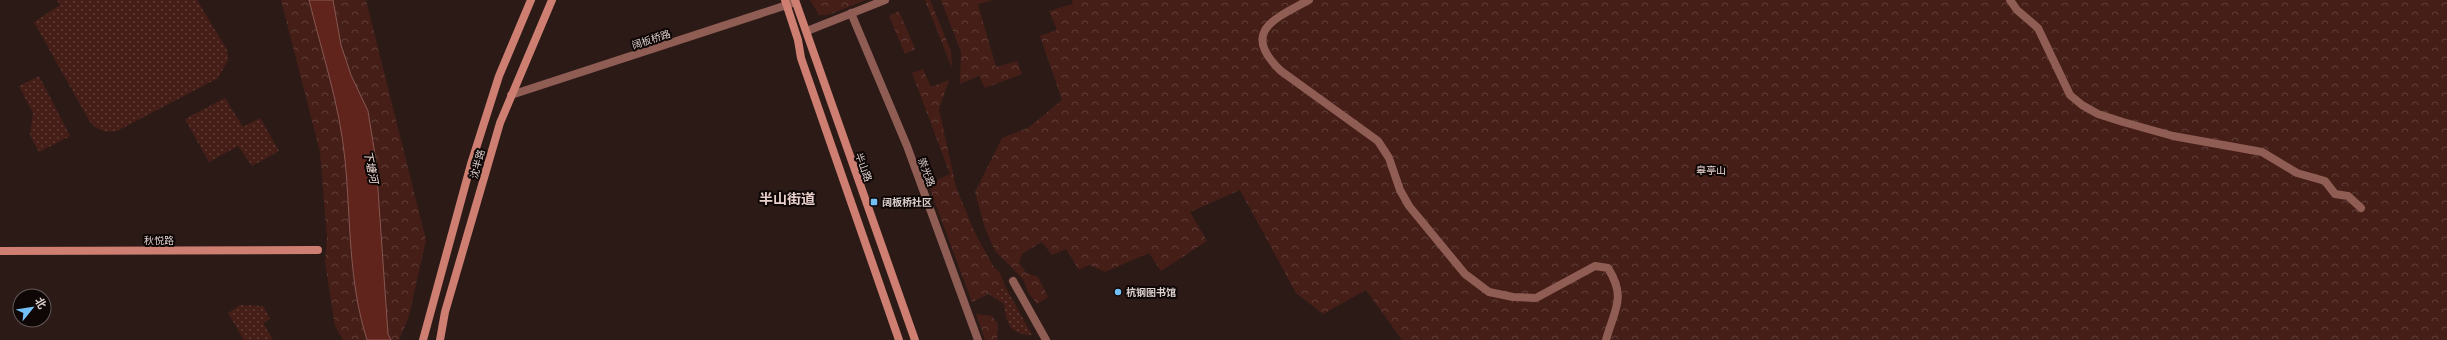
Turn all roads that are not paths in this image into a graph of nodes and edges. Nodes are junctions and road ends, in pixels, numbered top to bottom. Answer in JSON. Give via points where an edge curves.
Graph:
{"nodes":[{"id":1,"x":531,"y":0,"type":"edge"},
{"id":2,"x":552,"y":0,"type":"edge"},
{"id":3,"x":885,"y":0,"type":"edge"},
{"id":4,"x":1309,"y":0,"type":"edge"},
{"id":5,"x":2010,"y":0,"type":"edge"},
{"id":6,"x":796,"y":1,"type":"edge"},
{"id":7,"x":786,"y":3,"type":"edge"},
{"id":8,"x":851,"y":13,"type":"junction"},
{"id":9,"x":807,"y":31,"type":"junction"},
{"id":10,"x":511,"y":95,"type":"junction"},
{"id":11,"x":2361,"y":208,"type":"dead end"},
{"id":12,"x":318,"y":250,"type":"dead end"},
{"id":13,"x":0,"y":251,"type":"edge"},
{"id":14,"x":1013,"y":281,"type":"dead end"},
{"id":15,"x":423,"y":340,"type":"edge"},
{"id":16,"x":440,"y":340,"type":"edge"},
{"id":17,"x":900,"y":340,"type":"edge"},
{"id":18,"x":915,"y":340,"type":"edge"},
{"id":19,"x":978,"y":340,"type":"edge"},
{"id":20,"x":1046,"y":340,"type":"edge"},
{"id":21,"x":1606,"y":340,"type":"edge"}],
"edges":[{"from":1,"to":15,"type":"main road","name":"沈半路","via":[[499,76],[469,172]]},
{"from":2,"to":10,"type":"main road","name":"沈半路"},
{"from":3,"to":8,"type":"street"},
{"from":4,"to":21,"type":"street","via":[[1269,24],[1262,34],[1263,47],[1269,60],[1378,141],[1389,158],[1400,190],[1409,206],[1465,274],[1489,292],[1536,298],[1595,266],[1608,268],[1616,282],[1618,298]]},
{"from":5,"to":11,"type":"street","via":[[2017,10],[2038,28],[2070,95],[2082,105],[2117,120],[2173,136],[2262,152],[2297,173],[2325,181],[2335,194],[2348,196]]},
{"from":6,"to":7,"type":"street","name":"阔板桥路"},
{"from":6,"to":9,"type":"main road","name":"半山路"},
{"from":7,"to":10,"type":"street","name":"阔板桥路"},
{"from":7,"to":17,"type":"main road","via":[[801,58]]},
{"from":8,"to":9,"type":"street"},
{"from":8,"to":19,"type":"street","name":"崇光路","via":[[907,146]]},
{"from":9,"to":18,"type":"main road","name":"半山路"},
{"from":10,"to":16,"type":"main road","name":"沈半路","via":[[495,138]]},
{"from":12,"to":13,"type":"main road","name":"秋悦路"},
{"from":14,"to":20,"type":"street"}]}
